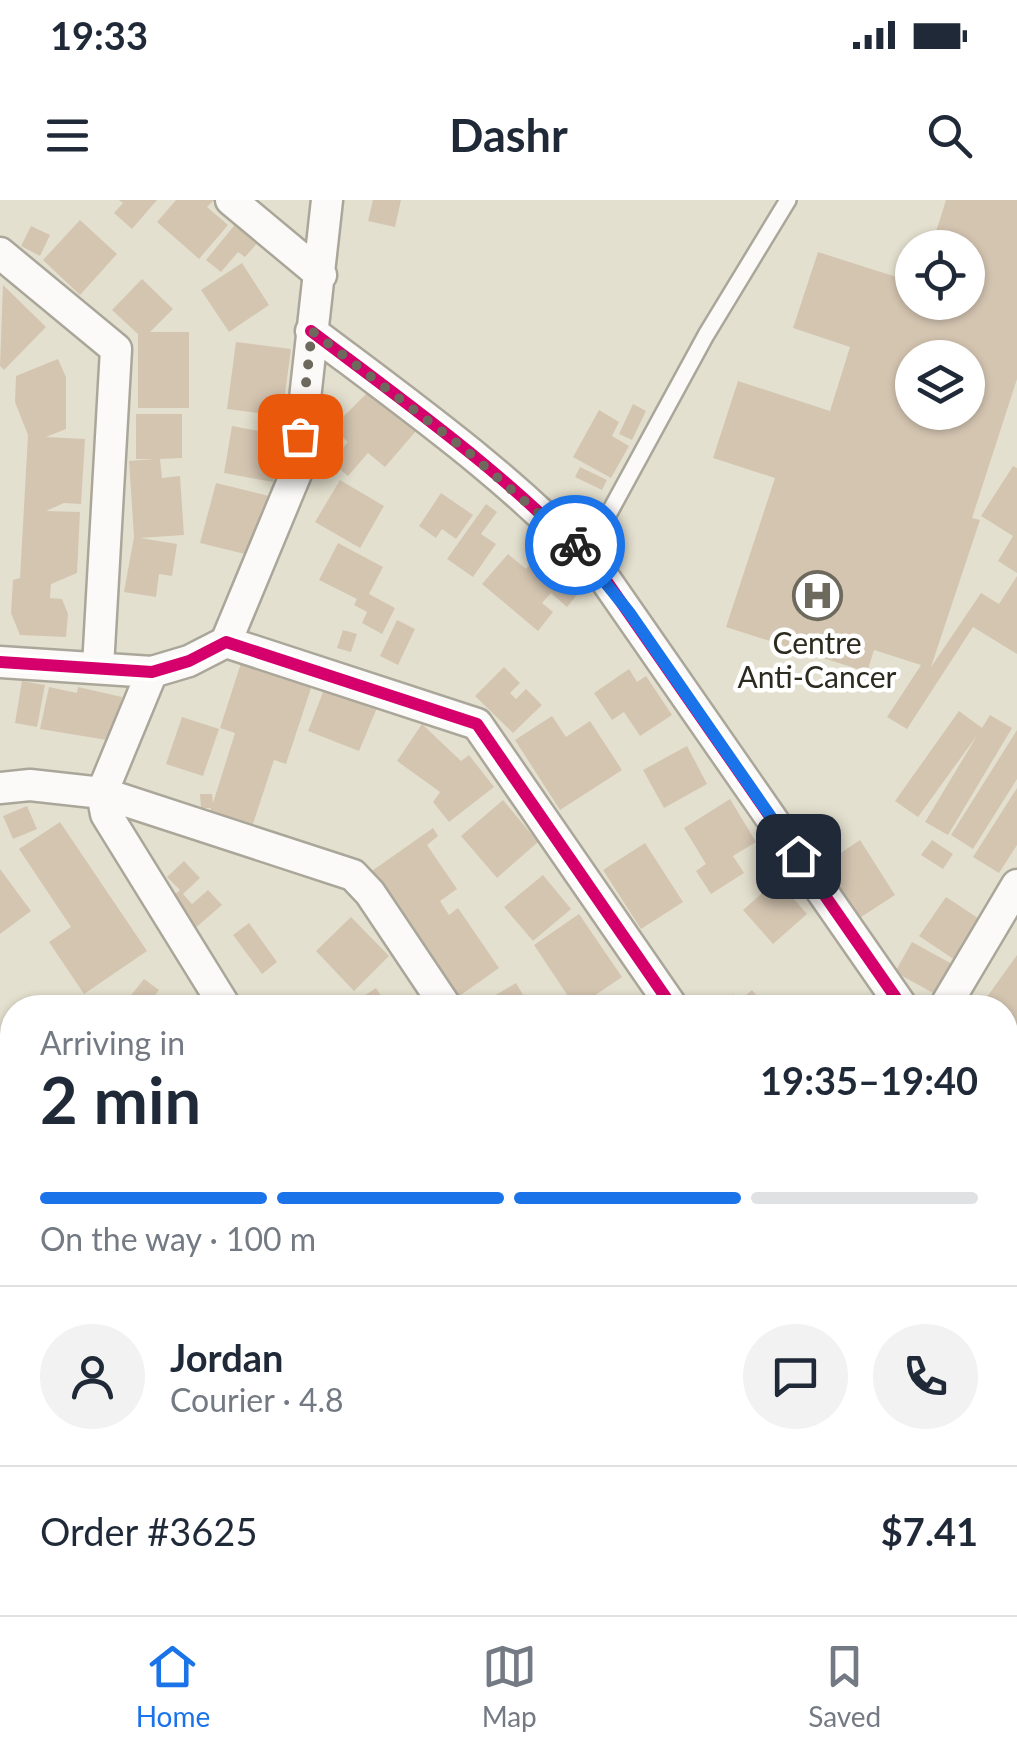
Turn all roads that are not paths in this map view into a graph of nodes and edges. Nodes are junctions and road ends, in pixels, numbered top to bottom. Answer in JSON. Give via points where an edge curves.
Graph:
{"nodes":[{"id":1,"x":231,"y":200,"type":"edge"},
{"id":2,"x":327,"y":200,"type":"edge"},
{"id":3,"x":788,"y":200,"type":"edge"},
{"id":4,"x":0,"y":252,"type":"edge"},
{"id":5,"x":322,"y":275,"type":"junction"},
{"id":6,"x":312,"y":331,"type":"junction"},
{"id":7,"x":582,"y":553,"type":"junction"},
{"id":8,"x":226,"y":642,"type":"junction"},
{"id":9,"x":0,"y":662,"type":"edge"},
{"id":10,"x":98,"y":667,"type":"junction"},
{"id":11,"x":152,"y":672,"type":"junction"},
{"id":12,"x":0,"y":788,"type":"edge"},
{"id":13,"x":102,"y":793,"type":"junction"},
{"id":14,"x":1017,"y":885,"type":"edge"},
{"id":15,"x":218,"y":995,"type":"edge"},
{"id":16,"x":438,"y":995,"type":"edge"},
{"id":17,"x":664,"y":995,"type":"edge"},
{"id":18,"x":894,"y":995,"type":"edge"},
{"id":19,"x":952,"y":995,"type":"edge"}],
"edges":[{"from":1,"to":5,"type":"street"},
{"from":2,"to":5,"type":"street"},
{"from":3,"to":7,"type":"lane"},
{"from":4,"to":10,"type":"street","via":[[116,348]]},
{"from":5,"to":6,"type":"street"},
{"from":6,"to":7,"type":"street","via":[[487,468]]},
{"from":6,"to":8,"type":"street","via":[[297,471]]},
{"from":7,"to":18,"type":"street"},
{"from":8,"to":11,"type":"street"},
{"from":8,"to":17,"type":"street","via":[[477,724]]},
{"from":9,"to":10,"type":"street"},
{"from":10,"to":11,"type":"street"},
{"from":11,"to":13,"type":"street"},
{"from":12,"to":13,"type":"street"},
{"from":13,"to":15,"type":"street","via":[[106,814]]},
{"from":13,"to":16,"type":"street","via":[[352,874]]},
{"from":14,"to":19,"type":"street"}]}
